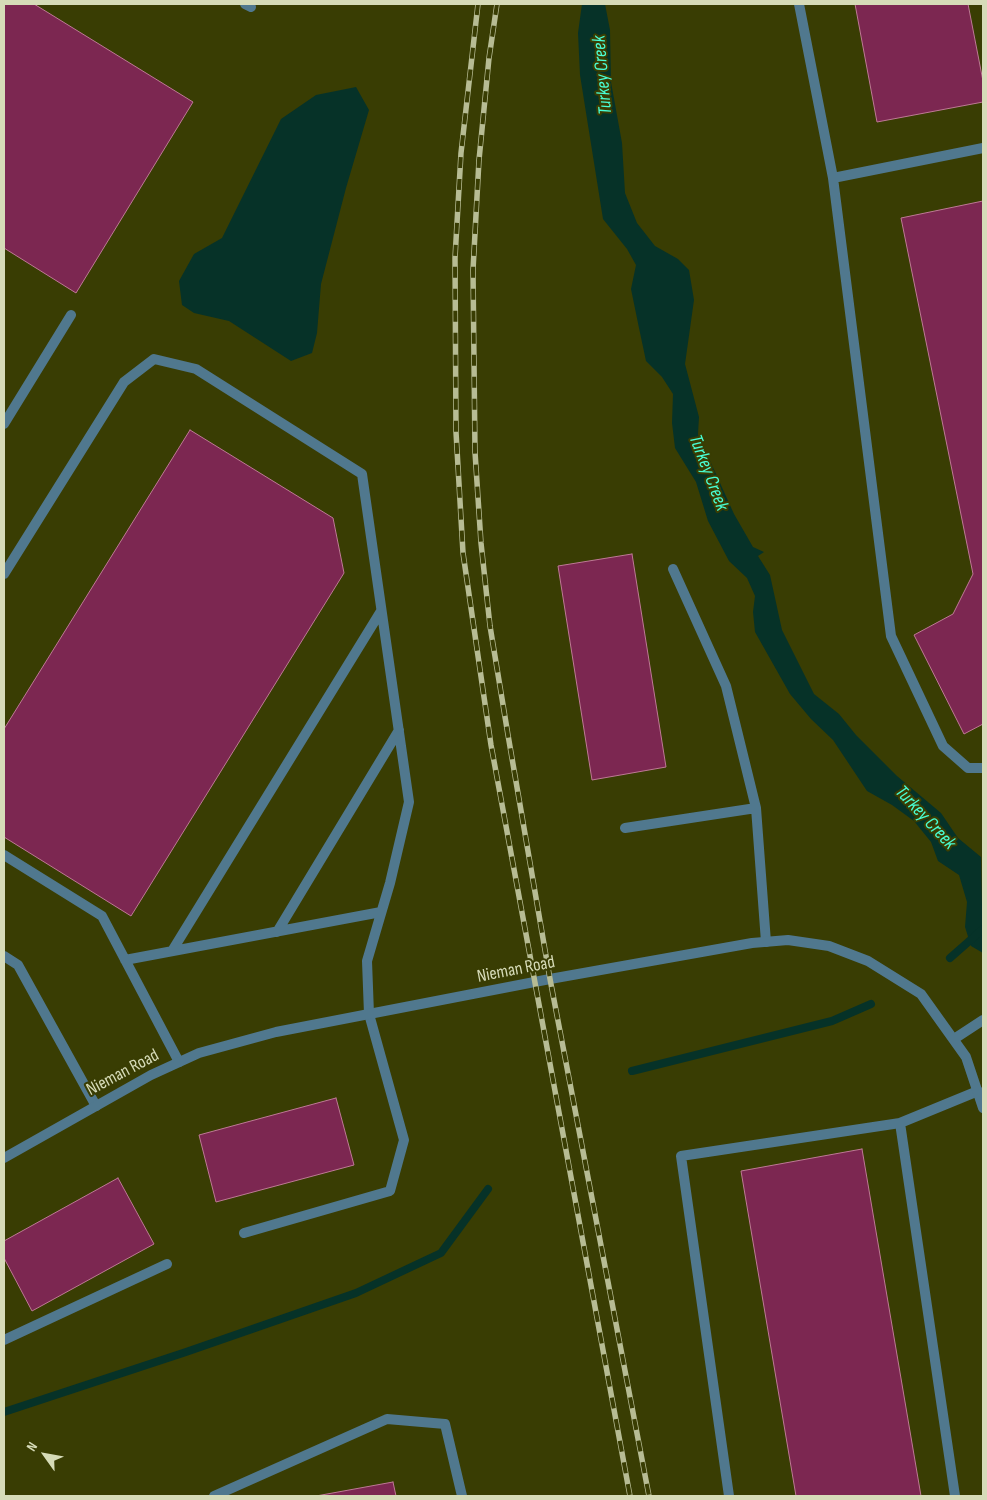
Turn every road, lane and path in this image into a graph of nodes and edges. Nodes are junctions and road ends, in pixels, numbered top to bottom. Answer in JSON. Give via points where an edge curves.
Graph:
{"nodes":[{"id":1,"x":799,"y":4,"type":"edge"},
{"id":2,"x":983,"y":148,"type":"edge"},
{"id":3,"x":833,"y":178,"type":"junction"},
{"id":4,"x":71,"y":315,"type":"dead end"},
{"id":5,"x":4,"y":424,"type":"edge"},
{"id":6,"x":673,"y":569,"type":"dead end"},
{"id":7,"x":4,"y":574,"type":"edge"},
{"id":8,"x":382,"y":611,"type":"junction"},
{"id":9,"x":399,"y":730,"type":"junction"},
{"id":10,"x":983,"y":768,"type":"edge"},
{"id":11,"x":756,"y":808,"type":"junction"},
{"id":12,"x":625,"y":828,"type":"dead end"},
{"id":13,"x":4,"y":855,"type":"edge"},
{"id":14,"x":381,"y":912,"type":"junction"},
{"id":15,"x":277,"y":932,"type":"junction"},
{"id":16,"x":766,"y":942,"type":"junction"},
{"id":17,"x":172,"y":951,"type":"junction"},
{"id":18,"x":4,"y":956,"type":"edge"},
{"id":19,"x":125,"y":960,"type":"junction"},
{"id":20,"x":369,"y":1014,"type":"junction"},
{"id":21,"x":983,"y":1020,"type":"edge"},
{"id":22,"x":954,"y":1039,"type":"junction"},
{"id":23,"x":179,"y":1062,"type":"junction"},
{"id":24,"x":978,"y":1091,"type":"junction"},
{"id":25,"x":96,"y":1106,"type":"junction"},
{"id":26,"x":983,"y":1108,"type":"edge"},
{"id":27,"x":900,"y":1124,"type":"junction"},
{"id":28,"x":4,"y":1158,"type":"edge"},
{"id":29,"x":244,"y":1233,"type":"dead end"},
{"id":30,"x":167,"y":1264,"type":"dead end"},
{"id":31,"x":4,"y":1340,"type":"edge"},
{"id":32,"x":214,"y":1496,"type":"edge"},
{"id":33,"x":462,"y":1496,"type":"edge"},
{"id":34,"x":729,"y":1496,"type":"edge"},
{"id":35,"x":955,"y":1496,"type":"edge"}],
"edges":[{"from":1,"to":3,"type":"street"},
{"from":2,"to":3,"type":"street"},
{"from":3,"to":10,"type":"street","via":[[890,636],[943,746],[968,768]]},
{"from":4,"to":5,"type":"street"},
{"from":6,"to":11,"type":"street","via":[[726,686]]},
{"from":7,"to":8,"type":"street","via":[[124,382],[154,359],[196,370],[362,474]]},
{"from":8,"to":9,"type":"street"},
{"from":8,"to":17,"type":"street"},
{"from":9,"to":14,"type":"street","via":[[409,802]]},
{"from":9,"to":15,"type":"street"},
{"from":11,"to":12,"type":"street"},
{"from":11,"to":16,"type":"street"},
{"from":13,"to":19,"type":"street","via":[[102,916]]},
{"from":14,"to":15,"type":"street"},
{"from":14,"to":20,"type":"street","via":[[367,961]]},
{"from":15,"to":17,"type":"street"},
{"from":16,"to":20,"type":"street","name":"Nieman Road"},
{"from":16,"to":22,"type":"street","name":"Nieman Road","via":[[788,940],[829,946],[880,967],[921,994]]},
{"from":17,"to":19,"type":"street"},
{"from":18,"to":25,"type":"street","via":[[18,965]]},
{"from":19,"to":23,"type":"street"},
{"from":20,"to":23,"type":"street","name":"Nieman Road","via":[[276,1032],[199,1053]]},
{"from":20,"to":29,"type":"street","via":[[404,1140],[390,1191]]},
{"from":21,"to":22,"type":"street"},
{"from":22,"to":24,"type":"street","name":"Nieman Road","via":[[966,1057]]},
{"from":23,"to":25,"type":"street","name":"Nieman Road"},
{"from":24,"to":26,"type":"street","name":"Nieman Road"},
{"from":24,"to":27,"type":"street"},
{"from":25,"to":28,"type":"street","name":"Nieman Road"},
{"from":27,"to":34,"type":"street","via":[[681,1156]]},
{"from":27,"to":35,"type":"street"},
{"from":30,"to":31,"type":"street"},
{"from":32,"to":33,"type":"street","via":[[388,1419],[445,1424]]}]}
